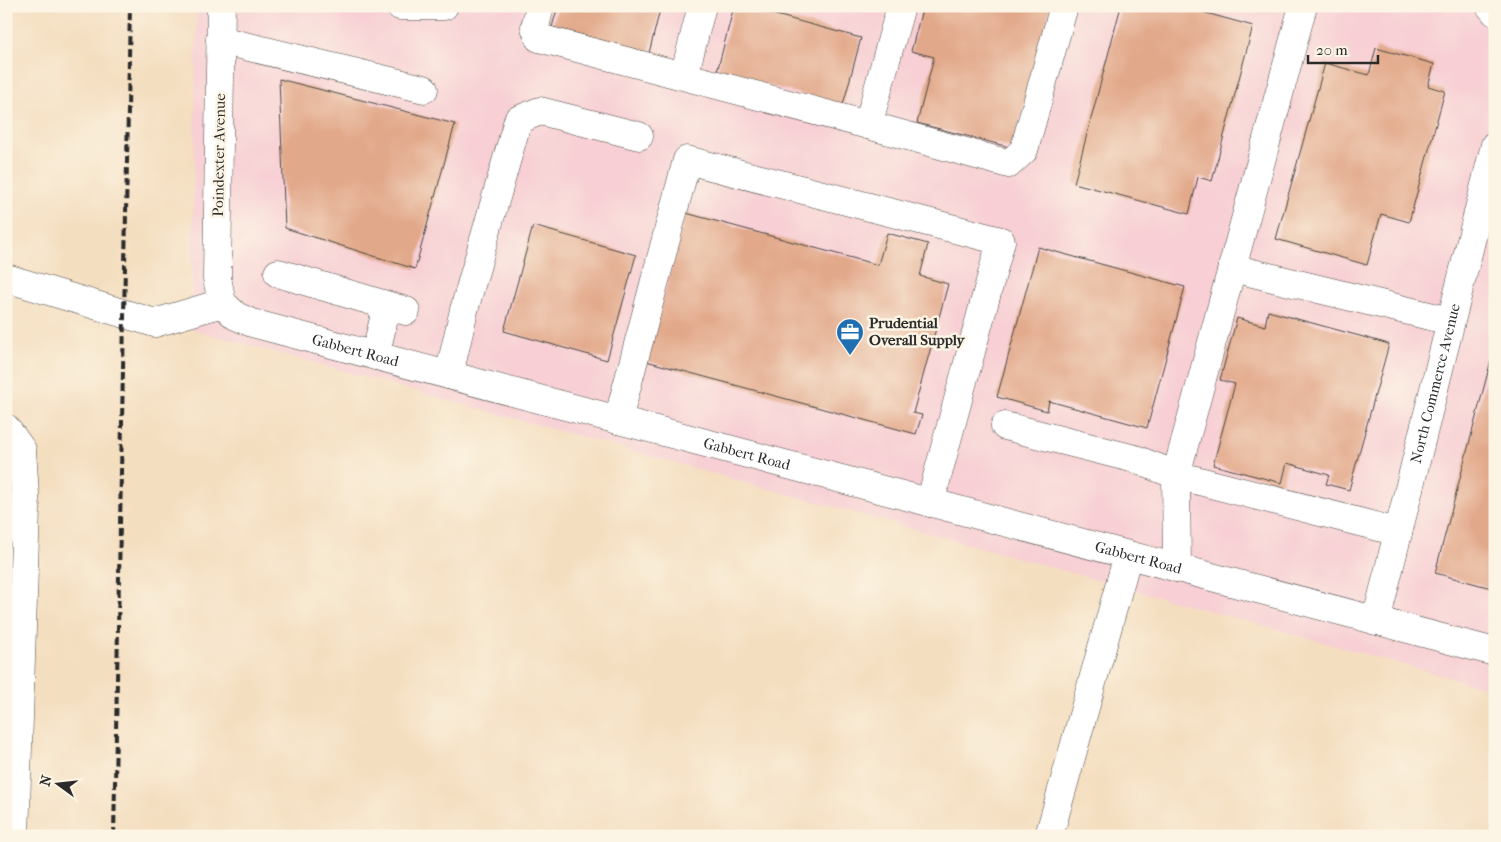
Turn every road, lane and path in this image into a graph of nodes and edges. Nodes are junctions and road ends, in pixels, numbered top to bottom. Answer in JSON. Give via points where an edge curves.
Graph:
{"nodes":[{"id":1,"x":221,"y":6,"type":"edge"},
{"id":2,"x":400,"y":6,"type":"edge"},
{"id":3,"x":444,"y":6,"type":"edge"},
{"id":4,"x":540,"y":6,"type":"edge"},
{"id":5,"x":702,"y":6,"type":"edge"},
{"id":6,"x":901,"y":6,"type":"edge"},
{"id":7,"x":1064,"y":6,"type":"edge"},
{"id":8,"x":1303,"y":6,"type":"edge"},
{"id":9,"x":1490,"y":6,"type":"edge"},
{"id":10,"x":1495,"y":12,"type":"edge"},
{"id":11,"x":220,"y":40,"type":"junction"},
{"id":12,"x":684,"y":76,"type":"junction"},
{"id":13,"x":424,"y":89,"type":"dead end"},
{"id":14,"x":868,"y":125,"type":"junction"},
{"id":15,"x":639,"y":136,"type":"dead end"},
{"id":16,"x":1495,"y":144,"type":"edge"},
{"id":17,"x":1232,"y":268,"type":"junction"},
{"id":18,"x":278,"y":273,"type":"dead end"},
{"id":19,"x":6,"y":278,"type":"edge"},
{"id":20,"x":222,"y":303,"type":"junction"},
{"id":21,"x":1450,"y":321,"type":"junction"},
{"id":22,"x":375,"y":356,"type":"junction"},
{"id":23,"x":449,"y":376,"type":"junction"},
{"id":24,"x":618,"y":420,"type":"junction"},
{"id":25,"x":1005,"y":426,"type":"dead end"},
{"id":26,"x":6,"y":428,"type":"edge"},
{"id":27,"x":1176,"y":475,"type":"junction"},
{"id":28,"x":930,"y":503,"type":"junction"},
{"id":29,"x":1398,"y":532,"type":"junction"},
{"id":30,"x":1128,"y":555,"type":"junction"},
{"id":31,"x":1177,"y":568,"type":"junction"},
{"id":32,"x":1376,"y":621,"type":"junction"},
{"id":33,"x":1495,"y":652,"type":"edge"},
{"id":34,"x":15,"y":836,"type":"edge"},
{"id":35,"x":1049,"y":836,"type":"edge"}],
"edges":[{"from":1,"to":11,"type":"street","name":"Poindexter Avenue"},
{"from":2,"to":3,"type":"street"},
{"from":4,"to":12,"type":"street","via":[[535,27],[539,38]]},
{"from":5,"to":12,"type":"street"},
{"from":6,"to":14,"type":"street"},
{"from":7,"to":14,"type":"street","via":[[1024,150],[1009,164]]},
{"from":8,"to":17,"type":"street"},
{"from":9,"to":10,"type":"street"},
{"from":11,"to":13,"type":"street"},
{"from":11,"to":20,"type":"street","name":"Poindexter Avenue","via":[[217,278]]},
{"from":12,"to":14,"type":"street"},
{"from":15,"to":23,"type":"street","via":[[540,111],[518,120],[464,310]]},
{"from":16,"to":21,"type":"street","name":"North Commerce Avenue"},
{"from":17,"to":21,"type":"street"},
{"from":17,"to":27,"type":"street"},
{"from":18,"to":22,"type":"street","via":[[397,309]]},
{"from":19,"to":20,"type":"street","via":[[155,323]]},
{"from":20,"to":22,"type":"street","name":"Gabbert Road","via":[[236,316],[252,323]]},
{"from":21,"to":29,"type":"street","name":"North Commerce Avenue"},
{"from":22,"to":23,"type":"street","name":"Gabbert Road"},
{"from":23,"to":24,"type":"street","name":"Gabbert Road"},
{"from":24,"to":28,"type":"street","name":"Gabbert Road"},
{"from":24,"to":28,"type":"street","via":[[687,160],[932,222],[1001,241]]},
{"from":25,"to":27,"type":"street","via":[[1135,459]]},
{"from":26,"to":34,"type":"street","via":[[22,450],[26,509]]},
{"from":27,"to":29,"type":"street"},
{"from":27,"to":31,"type":"street"},
{"from":28,"to":30,"type":"street","name":"Gabbert Road"},
{"from":29,"to":32,"type":"street","name":"North Commerce Avenue"},
{"from":30,"to":31,"type":"street","name":"Gabbert Road"},
{"from":30,"to":35,"type":"street"},
{"from":31,"to":32,"type":"street","name":"Gabbert Road"},
{"from":32,"to":33,"type":"street","name":"Gabbert Road"}]}
